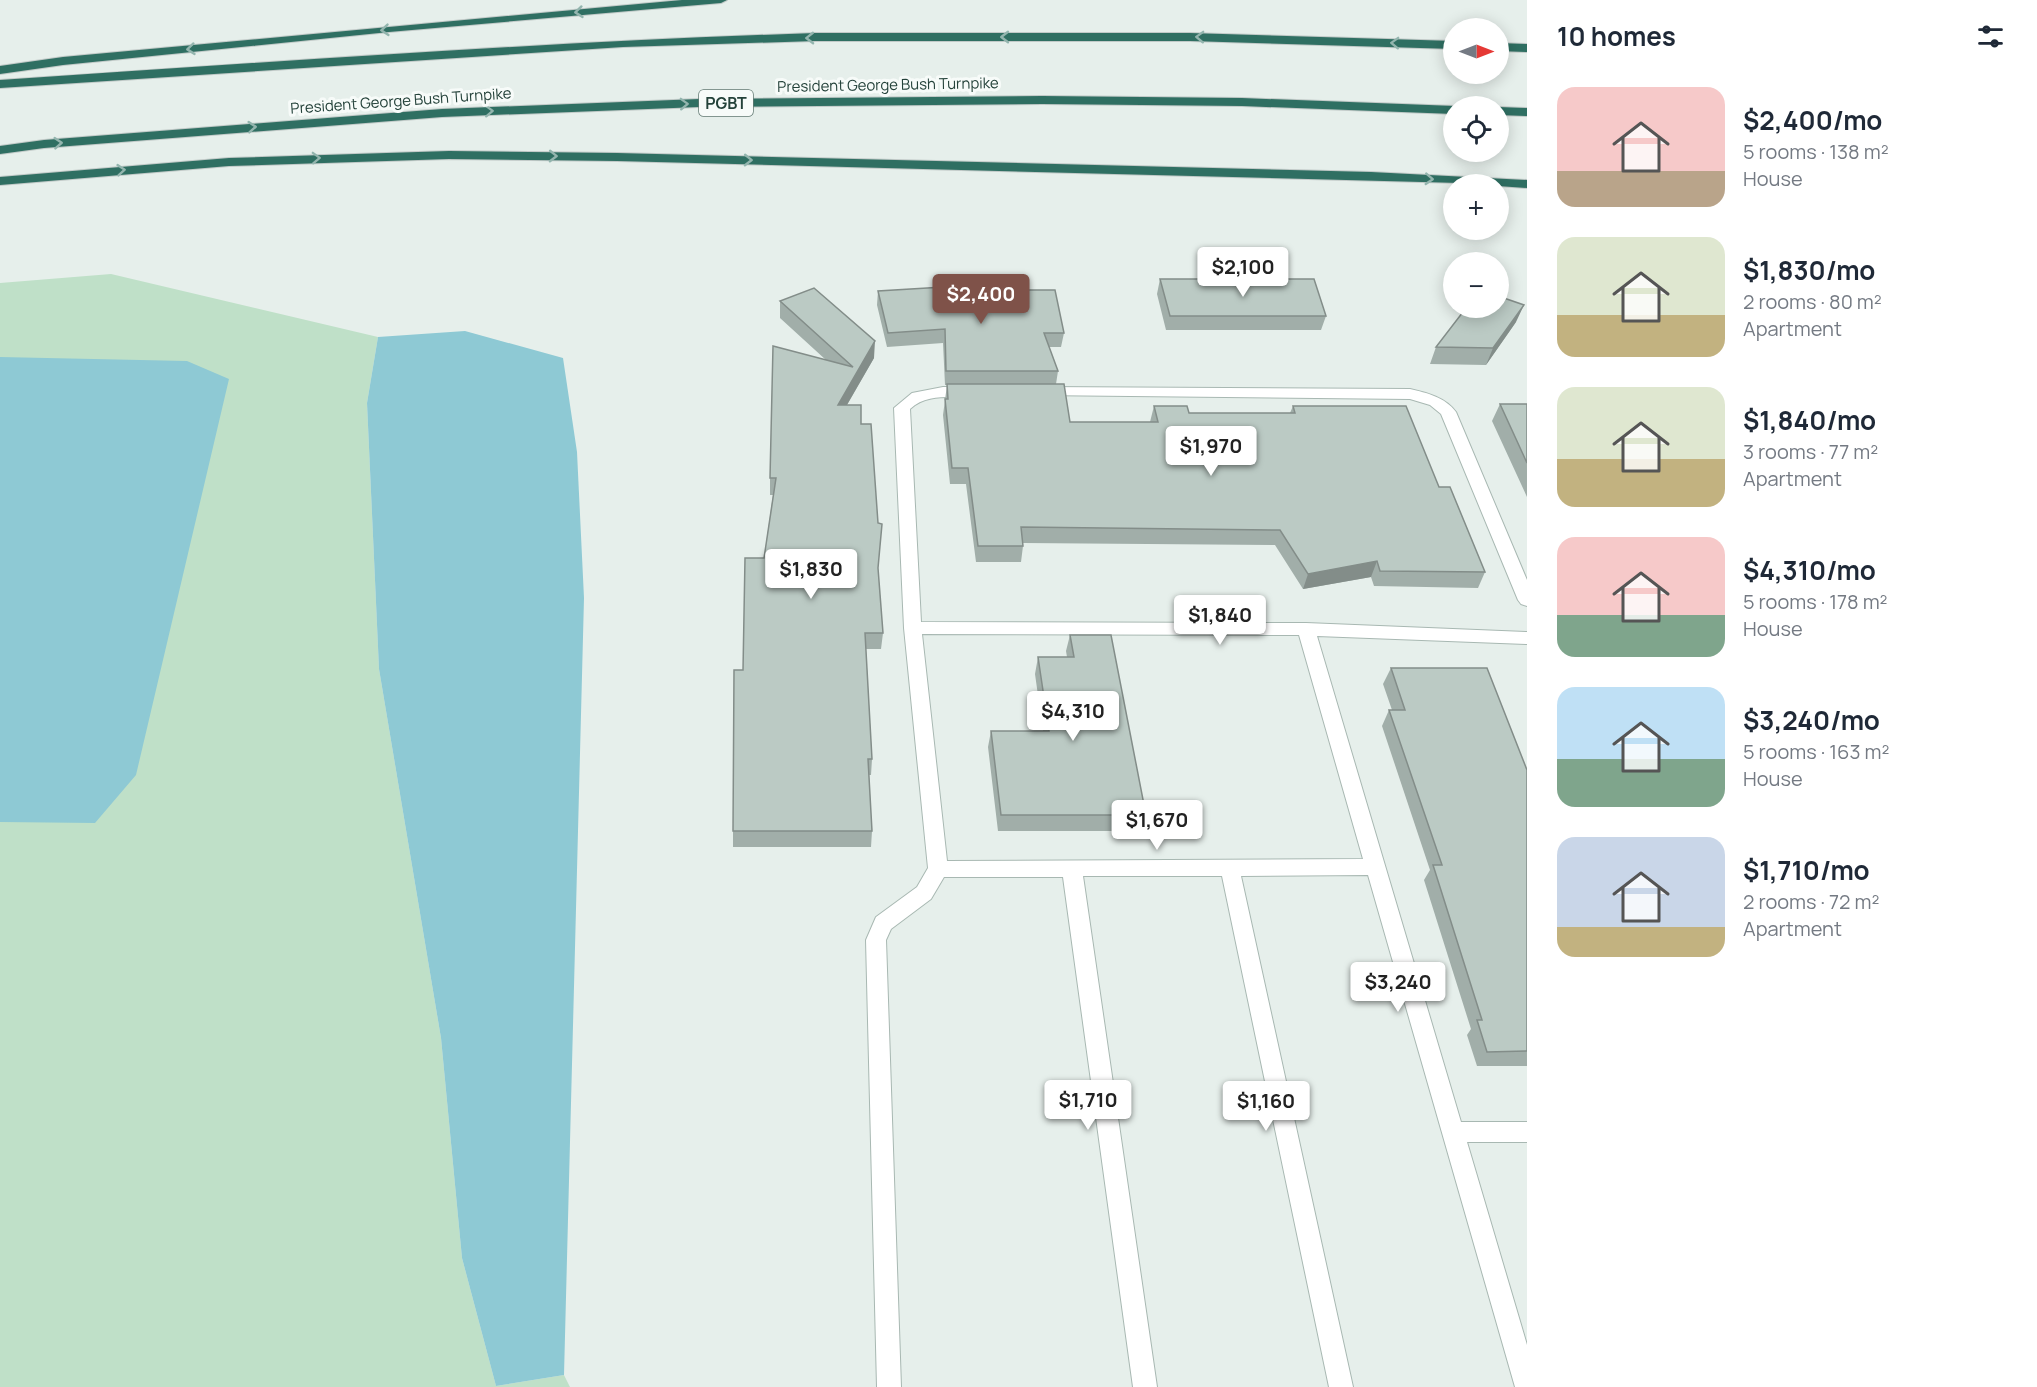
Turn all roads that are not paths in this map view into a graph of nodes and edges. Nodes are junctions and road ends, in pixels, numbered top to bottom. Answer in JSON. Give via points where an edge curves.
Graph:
{"nodes":[{"id":1,"x":721,"y":0,"type":"edge"},
{"id":2,"x":1443,"y":45,"type":"edge"},
{"id":3,"x":1509,"y":47,"type":"edge"},
{"id":4,"x":1527,"y":48,"type":"edge"},
{"id":5,"x":0,"y":70,"type":"edge"},
{"id":6,"x":0,"y":84,"type":"edge"},
{"id":7,"x":1443,"y":110,"type":"edge"},
{"id":8,"x":1509,"y":111,"type":"edge"},
{"id":9,"x":1527,"y":112,"type":"edge"},
{"id":10,"x":0,"y":150,"type":"edge"},
{"id":11,"x":0,"y":181,"type":"edge"},
{"id":12,"x":1527,"y":184,"type":"edge"},
{"id":13,"x":985,"y":392,"type":"edge"},
{"id":14,"x":1020,"y":392,"type":"edge"},
{"id":15,"x":1527,"y":600,"type":"edge"},
{"id":16,"x":914,"y":628,"type":"junction"},
{"id":17,"x":1306,"y":628,"type":"junction"},
{"id":18,"x":1527,"y":638,"type":"edge"},
{"id":19,"x":1376,"y":867,"type":"junction"},
{"id":20,"x":938,"y":869,"type":"junction"},
{"id":21,"x":1230,"y":869,"type":"junction"},
{"id":22,"x":1072,"y":870,"type":"junction"},
{"id":23,"x":1452,"y":1132,"type":"junction"},
{"id":24,"x":1527,"y":1132,"type":"edge"},
{"id":25,"x":889,"y":1387,"type":"edge"},
{"id":26,"x":1145,"y":1387,"type":"edge"},
{"id":27,"x":1341,"y":1387,"type":"edge"},
{"id":28,"x":1527,"y":1387,"type":"edge"}],
"edges":[{"from":1,"to":5,"type":"highway","one_way":true,"via":[[365,31]]},
{"from":2,"to":6,"type":"highway","one_way":true,"via":[[1190,37],[792,38],[623,43]]},
{"from":3,"to":4,"type":"highway"},
{"from":10,"to":7,"type":"highway","name":"President George Bush Turnpike","number":"PGBT","one_way":true,"via":[[442,113],[699,104],[1066,100]]},
{"from":8,"to":9,"type":"highway"},
{"from":11,"to":12,"type":"highway","one_way":true,"via":[[229,162],[461,155],[1371,176]]},
{"from":13,"to":16,"type":"street","via":[[926,392],[910,399],[902,408]]},
{"from":14,"to":15,"type":"street","via":[[1410,394],[1427,398],[1448,412]]},
{"from":16,"to":17,"type":"street"},
{"from":16,"to":20,"type":"street"},
{"from":17,"to":18,"type":"street"},
{"from":17,"to":19,"type":"street"},
{"from":19,"to":21,"type":"street"},
{"from":19,"to":23,"type":"street"},
{"from":20,"to":22,"type":"street"},
{"from":20,"to":25,"type":"street","via":[[924,893],[883,923],[876,940]]},
{"from":21,"to":22,"type":"street"},
{"from":21,"to":27,"type":"street"},
{"from":22,"to":26,"type":"street"},
{"from":23,"to":24,"type":"street"},
{"from":23,"to":28,"type":"street"}]}
